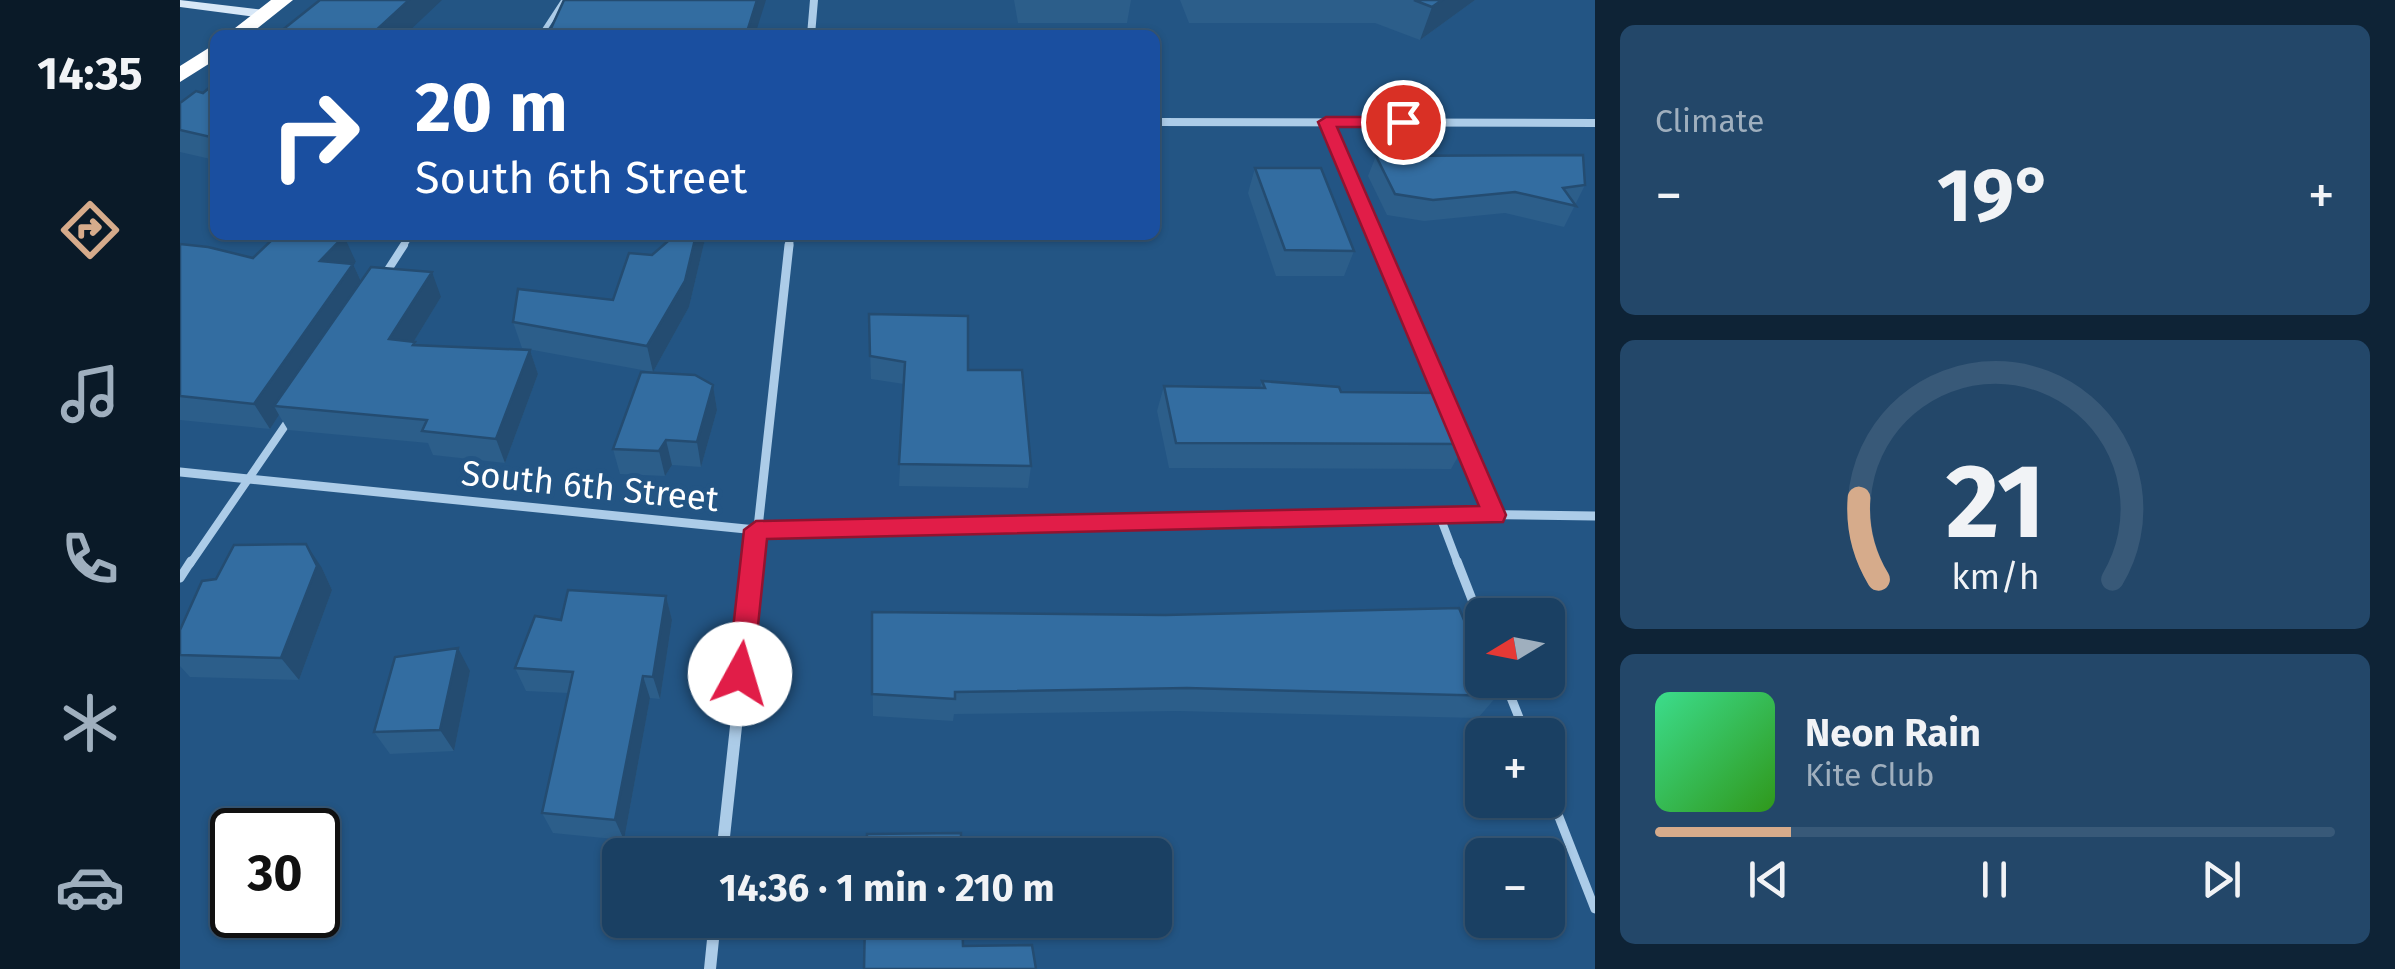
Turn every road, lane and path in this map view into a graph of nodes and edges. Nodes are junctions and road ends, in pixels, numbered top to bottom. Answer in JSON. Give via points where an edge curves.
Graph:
{"nodes":[{"id":1,"x":283,"y":0,"type":"edge"},
{"id":2,"x":564,"y":0,"type":"edge"},
{"id":3,"x":814,"y":0,"type":"edge"},
{"id":4,"x":180,"y":3,"type":"edge"},
{"id":5,"x":264,"y":14,"type":"junction"},
{"id":6,"x":243,"y":30,"type":"edge"},
{"id":7,"x":544,"y":30,"type":"edge"},
{"id":8,"x":811,"y":30,"type":"edge"},
{"id":9,"x":210,"y":54,"type":"edge"},
{"id":10,"x":180,"y":76,"type":"edge"},
{"id":11,"x":1160,"y":122,"type":"edge"},
{"id":12,"x":1326,"y":122,"type":"junction"},
{"id":13,"x":1595,"y":123,"type":"edge"},
{"id":14,"x":408,"y":240,"type":"edge"},
{"id":15,"x":789,"y":240,"type":"edge"},
{"id":16,"x":379,"y":284,"type":"edge"},
{"id":17,"x":1449,"y":408,"type":"edge"},
{"id":18,"x":292,"y":414,"type":"edge"},
{"id":19,"x":1456,"y":426,"type":"edge"},
{"id":20,"x":180,"y":472,"type":"edge"},
{"id":21,"x":250,"y":479,"type":"junction"},
{"id":22,"x":1439,"y":514,"type":"junction"},
{"id":23,"x":1494,"y":515,"type":"junction"},
{"id":24,"x":1595,"y":516,"type":"edge"},
{"id":25,"x":756,"y":530,"type":"junction"},
{"id":26,"x":180,"y":578,"type":"edge"},
{"id":27,"x":1472,"y":598,"type":"edge"},
{"id":28,"x":1559,"y":818,"type":"edge"},
{"id":29,"x":724,"y":838,"type":"edge"},
{"id":30,"x":1595,"y":909,"type":"edge"},
{"id":31,"x":713,"y":938,"type":"edge"},
{"id":32,"x":710,"y":969,"type":"edge"}],
"edges":[{"from":1,"to":5,"type":"highway"},
{"from":2,"to":7,"type":"lane"},
{"from":3,"to":8,"type":"street"},
{"from":4,"to":5,"type":"street"},
{"from":5,"to":6,"type":"highway"},
{"from":9,"to":10,"type":"highway"},
{"from":11,"to":12,"type":"street"},
{"from":12,"to":13,"type":"street"},
{"from":12,"to":17,"type":"lane"},
{"from":14,"to":16,"type":"lane"},
{"from":15,"to":25,"type":"street"},
{"from":18,"to":21,"type":"lane"},
{"from":19,"to":23,"type":"lane"},
{"from":20,"to":21,"type":"street","name":"South 6th Street"},
{"from":21,"to":25,"type":"street","name":"South 6th Street"},
{"from":21,"to":26,"type":"lane"},
{"from":22,"to":23,"type":"street","name":"South 6th Street"},
{"from":22,"to":25,"type":"street","name":"South 6th Street"},
{"from":22,"to":27,"type":"lane"},
{"from":23,"to":24,"type":"street","name":"South 6th Street"},
{"from":25,"to":29,"type":"street"},
{"from":28,"to":30,"type":"lane"},
{"from":31,"to":32,"type":"street"}]}
